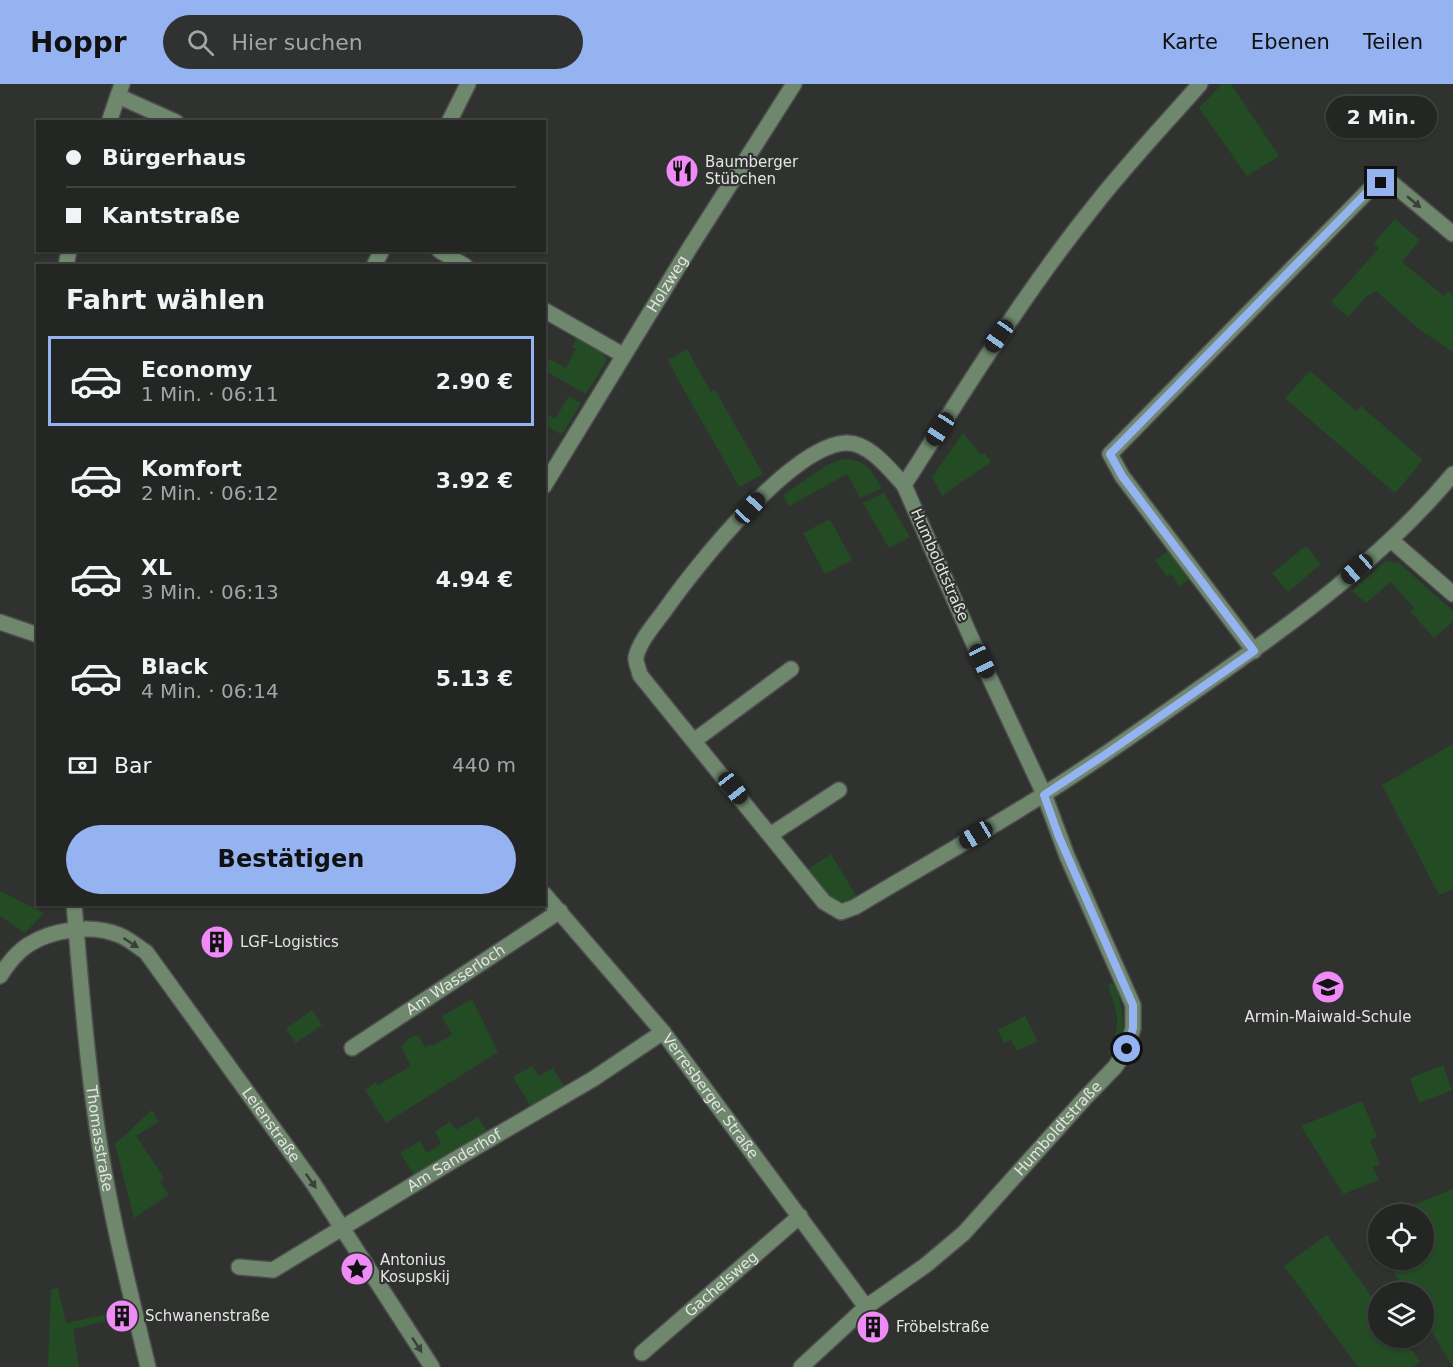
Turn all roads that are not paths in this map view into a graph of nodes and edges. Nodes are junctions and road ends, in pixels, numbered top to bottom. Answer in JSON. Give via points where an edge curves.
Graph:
{"nodes":[{"id":1,"x":468,"y":84,"type":"edge"},
{"id":2,"x":794,"y":84,"type":"edge"},
{"id":3,"x":1200,"y":84,"type":"edge"},
{"id":4,"x":120,"y":90,"type":"edge"},
{"id":5,"x":110,"y":120,"type":"edge"},
{"id":6,"x":172,"y":120,"type":"edge"},
{"id":7,"x":450,"y":120,"type":"edge"},
{"id":8,"x":1453,"y":234,"type":"edge"},
{"id":9,"x":442,"y":252,"type":"edge"},
{"id":10,"x":462,"y":264,"type":"edge"},
{"id":11,"x":546,"y":311,"type":"edge"},
{"id":12,"x":623,"y":355,"type":"junction"},
{"id":13,"x":1453,"y":474,"type":"edge"},
{"id":14,"x":546,"y":483,"type":"edge"},
{"id":15,"x":904,"y":485,"type":"junction"},
{"id":16,"x":1391,"y":540,"type":"junction"},
{"id":17,"x":1453,"y":594,"type":"edge"},
{"id":18,"x":0,"y":622,"type":"edge"},
{"id":19,"x":36,"y":634,"type":"edge"},
{"id":20,"x":1254,"y":651,"type":"junction"},
{"id":21,"x":791,"y":669,"type":"dead end"},
{"id":22,"x":695,"y":740,"type":"junction"},
{"id":23,"x":838,"y":790,"type":"dead end"},
{"id":24,"x":1044,"y":795,"type":"junction"},
{"id":25,"x":770,"y":835,"type":"junction"},
{"id":26,"x":546,"y":896,"type":"edge"},
{"id":27,"x":74,"y":906,"type":"edge"},
{"id":28,"x":560,"y":911,"type":"junction"},
{"id":29,"x":76,"y":929,"type":"junction"},
{"id":30,"x":0,"y":976,"type":"edge"},
{"id":31,"x":663,"y":1032,"type":"junction"},
{"id":32,"x":352,"y":1048,"type":"dead end"},
{"id":33,"x":800,"y":1216,"type":"junction"},
{"id":34,"x":341,"y":1228,"type":"junction"},
{"id":35,"x":239,"y":1267,"type":"dead end"},
{"id":36,"x":866,"y":1307,"type":"junction"},
{"id":37,"x":642,"y":1353,"type":"dead end"},
{"id":38,"x":148,"y":1367,"type":"edge"},
{"id":39,"x":432,"y":1367,"type":"edge"},
{"id":40,"x":801,"y":1367,"type":"edge"}],
"edges":[{"from":1,"to":7,"type":"street"},
{"from":2,"to":12,"type":"street","name":"Holzweg"},
{"from":3,"to":15,"type":"street","via":[[1102,196],[1045,271],[988,352]]},
{"from":4,"to":5,"type":"street"},
{"from":4,"to":6,"type":"street"},
{"from":20,"to":8,"type":"street","one_way":true,"via":[[1122,476],[1110,454],[1369,190],[1381,183],[1393,184]]},
{"from":9,"to":10,"type":"street"},
{"from":11,"to":12,"type":"street"},
{"from":12,"to":14,"type":"street","name":"Holzweg"},
{"from":13,"to":16,"type":"street"},
{"from":15,"to":22,"type":"street","name":"Humboldtstraße","via":[[864,448],[848,443],[828,447],[764,494],[682,585],[643,641],[636,659],[640,675]]},
{"from":15,"to":24,"type":"street","name":"Humboldtstraße"},
{"from":16,"to":17,"type":"street"},
{"from":16,"to":20,"type":"street"},
{"from":18,"to":19,"type":"street"},
{"from":20,"to":24,"type":"street"},
{"from":21,"to":22,"type":"street"},
{"from":22,"to":25,"type":"street","name":"Humboldtstraße"},
{"from":23,"to":25,"type":"street"},
{"from":24,"to":25,"type":"street","name":"Humboldtstraße","via":[[841,912],[824,902]]},
{"from":24,"to":36,"type":"street","name":"Humboldtstraße","via":[[1133,1005],[1133,1028],[1127,1049],[964,1233]]},
{"from":26,"to":28,"type":"street","name":"Verresberger Straße"},
{"from":27,"to":29,"type":"street","name":"Thomasstraße"},
{"from":28,"to":31,"type":"street","name":"Verresberger Straße"},
{"from":28,"to":32,"type":"street","name":"Am Wasserloch"},
{"from":29,"to":30,"type":"street","via":[[28,945]]},
{"from":29,"to":34,"type":"street","name":"Leienstraße","one_way":true,"via":[[119,935],[146,952],[313,1183]]},
{"from":29,"to":38,"type":"street","name":"Thomasstraße","via":[[95,1114]]},
{"from":31,"to":33,"type":"street","name":"Verresberger Straße"},
{"from":31,"to":34,"type":"street","name":"Am Sanderhof","via":[[593,1079]]},
{"from":33,"to":36,"type":"street","name":"Verresberger Straße"},
{"from":33,"to":37,"type":"street","name":"Gachelsweg"},
{"from":34,"to":35,"type":"street","name":"Am Sanderhof","via":[[273,1270]]},
{"from":34,"to":39,"type":"street","name":"Leienstraße","one_way":true},
{"from":36,"to":40,"type":"street","name":"Humboldtstraße"}]}
